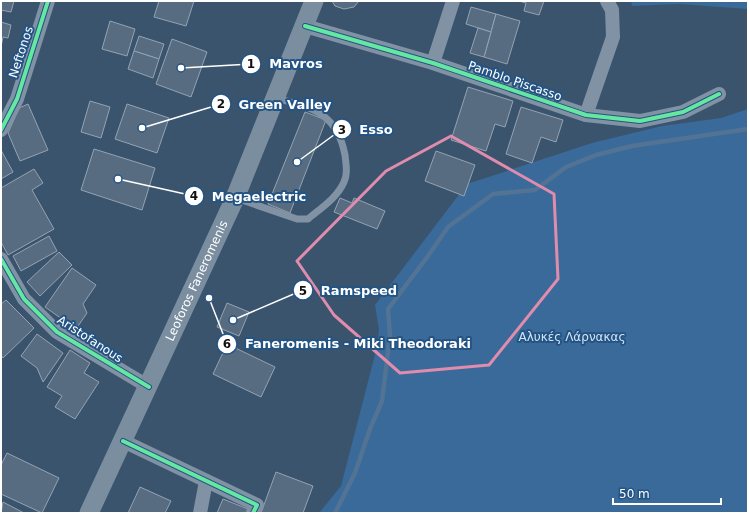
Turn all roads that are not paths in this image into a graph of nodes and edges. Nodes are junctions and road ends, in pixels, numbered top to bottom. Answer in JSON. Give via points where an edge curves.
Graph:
{"nodes":[{"id":1,"x":48,"y":1,"type":"edge"},
{"id":2,"x":314,"y":1,"type":"edge"},
{"id":3,"x":453,"y":1,"type":"edge"},
{"id":4,"x":607,"y":1,"type":"edge"},
{"id":5,"x":305,"y":26,"type":"junction"},
{"id":6,"x":432,"y":64,"type":"junction"},
{"id":7,"x":719,"y":94,"type":"dead end"},
{"id":8,"x":276,"y":98,"type":"junction"},
{"id":9,"x":586,"y":115,"type":"junction"},
{"id":10,"x":1,"y":130,"type":"edge"},
{"id":11,"x":235,"y":198,"type":"junction"},
{"id":12,"x":1,"y":259,"type":"edge"},
{"id":13,"x":149,"y":387,"type":"junction"},
{"id":14,"x":123,"y":441,"type":"junction"},
{"id":15,"x":206,"y":481,"type":"junction"},
{"id":16,"x":89,"y":513,"type":"edge"},
{"id":17,"x":200,"y":513,"type":"edge"},
{"id":18,"x":253,"y":513,"type":"edge"}],
"edges":[{"from":1,"to":10,"type":"street","name":"Neftonos","via":[[16,99]]},
{"from":2,"to":5,"type":"main road","name":"Leoforos Faneromenis"},
{"from":3,"to":6,"type":"street"},
{"from":4,"to":9,"type":"street","via":[[612,10],[613,37]]},
{"from":5,"to":6,"type":"street","name":"Pamblo Piscasso"},
{"from":5,"to":8,"type":"main road","name":"Leoforos Faneromenis"},
{"from":6,"to":9,"type":"street","name":"Pamblo Piscasso"},
{"from":7,"to":9,"type":"street","name":"Pamblo Piscasso","via":[[683,112],[640,122]]},
{"from":8,"to":11,"type":"main road","name":"Leoforos Faneromenis"},
{"from":8,"to":11,"type":"lane","via":[[314,108],[332,123],[342,140],[347,170],[344,182],[337,194],[308,219],[297,219]]},
{"from":11,"to":13,"type":"main road","name":"Leoforos Faneromenis"},
{"from":12,"to":13,"type":"street","name":"Aristofanous","via":[[24,299],[57,332]]},
{"from":13,"to":14,"type":"main road","name":"Leoforos Faneromenis"},
{"from":14,"to":15,"type":"street"},
{"from":14,"to":16,"type":"main road","name":"Leoforos Faneromenis"},
{"from":15,"to":17,"type":"street"},
{"from":15,"to":18,"type":"street","via":[[257,505]]}]}
